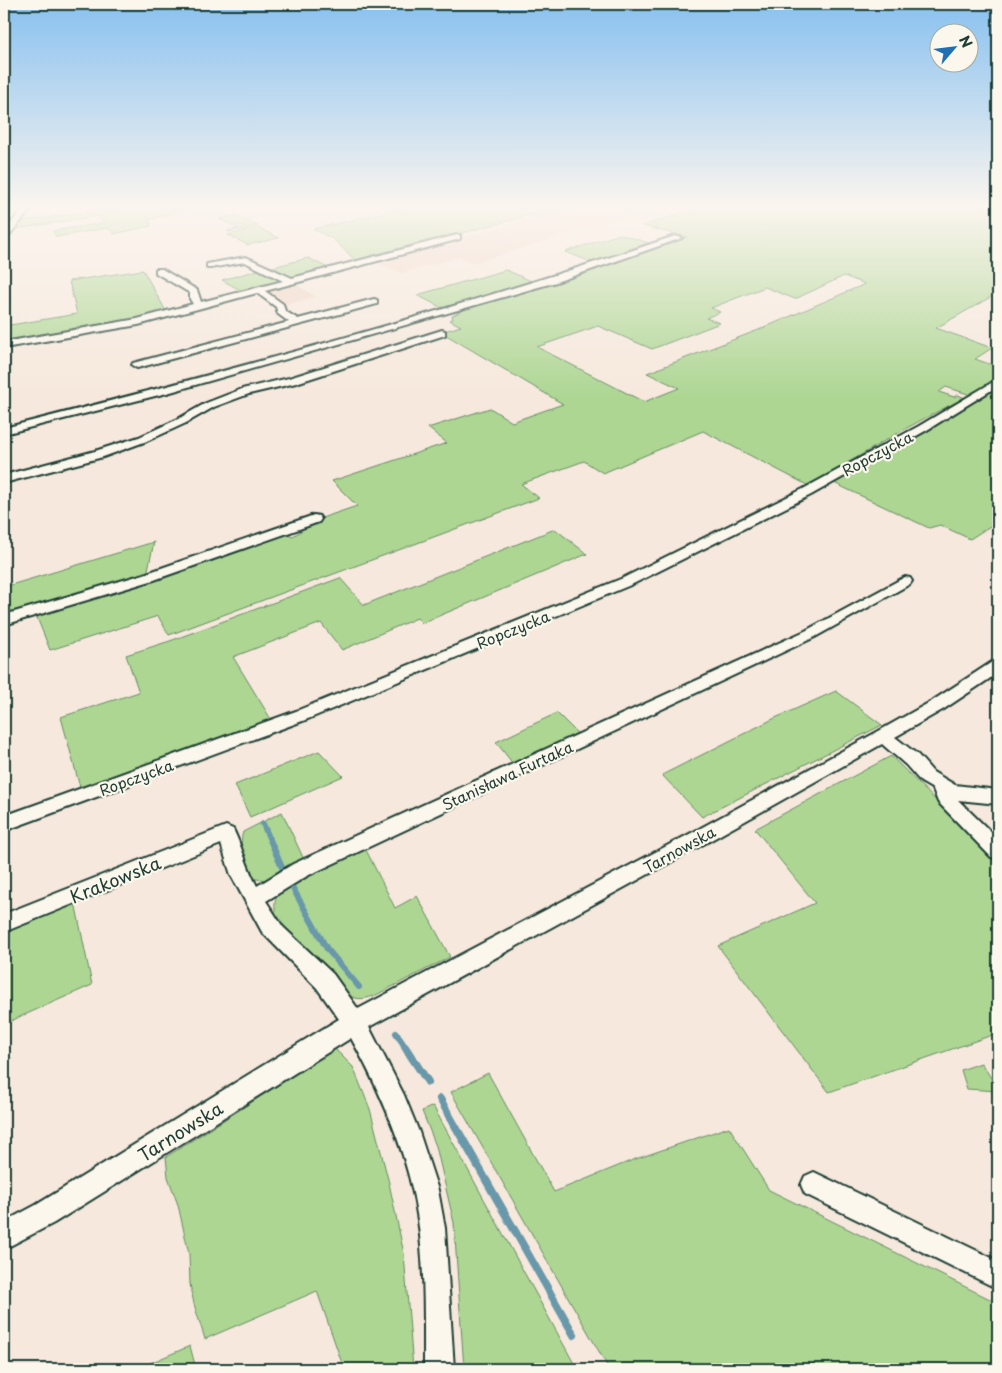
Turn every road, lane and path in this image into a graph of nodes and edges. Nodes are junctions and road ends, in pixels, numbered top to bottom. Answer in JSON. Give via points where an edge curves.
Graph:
{"nodes":[{"id":1,"x":266,"y":269,"type":"edge"},
{"id":2,"x":335,"y":269,"type":"edge"},
{"id":3,"x":586,"y":269,"type":"edge"},
{"id":4,"x":158,"y":271,"type":"dead end"},
{"id":5,"x":290,"y":281,"type":"junction"},
{"id":6,"x":258,"y":290,"type":"junction"},
{"id":7,"x":374,"y":302,"type":"dead end"},
{"id":8,"x":199,"y":306,"type":"junction"},
{"id":9,"x":296,"y":322,"type":"junction"},
{"id":10,"x":442,"y":333,"type":"dead end"},
{"id":11,"x":4,"y":346,"type":"edge"},
{"id":12,"x":138,"y":365,"type":"dead end"},
{"id":13,"x":998,"y":382,"type":"edge"},
{"id":14,"x":4,"y":431,"type":"edge"},
{"id":15,"x":4,"y":479,"type":"edge"},
{"id":16,"x":314,"y":519,"type":"dead end"},
{"id":17,"x":905,"y":582,"type":"dead end"},
{"id":18,"x":4,"y":620,"type":"edge"},
{"id":19,"x":998,"y":666,"type":"edge"},
{"id":20,"x":883,"y":736,"type":"junction"},
{"id":21,"x":941,"y":787,"type":"junction"},
{"id":22,"x":998,"y":797,"type":"edge"},
{"id":23,"x":4,"y":824,"type":"edge"},
{"id":24,"x":998,"y":850,"type":"edge"},
{"id":25,"x":254,"y":898,"type":"junction"},
{"id":26,"x":4,"y":923,"type":"edge"},
{"id":27,"x":354,"y":1023,"type":"junction"},
{"id":28,"x":814,"y":1185,"type":"dead end"},
{"id":29,"x":4,"y":1236,"type":"edge"},
{"id":30,"x":998,"y":1275,"type":"edge"},
{"id":31,"x":439,"y":1369,"type":"edge"}],
"edges":[{"from":1,"to":5,"type":"street"},
{"from":2,"to":5,"type":"street"},
{"from":3,"to":14,"type":"street","via":[[126,402]]},
{"from":4,"to":8,"type":"street","via":[[194,292]]},
{"from":5,"to":6,"type":"street"},
{"from":6,"to":8,"type":"street"},
{"from":6,"to":9,"type":"street"},
{"from":7,"to":9,"type":"street"},
{"from":8,"to":11,"type":"street","via":[[110,328]]},
{"from":9,"to":12,"type":"street"},
{"from":10,"to":15,"type":"street","via":[[292,381],[246,392],[210,405],[144,440]]},
{"from":13,"to":23,"type":"street","name":"Ropczycka","via":[[807,492],[613,588],[248,736]]},
{"from":16,"to":18,"type":"street","via":[[149,577]]},
{"from":17,"to":25,"type":"street","name":"Stanisława Furtaka","via":[[810,634],[300,870]]},
{"from":19,"to":20,"type":"street","name":"Tarnowska"},
{"from":20,"to":21,"type":"street"},
{"from":20,"to":27,"type":"street","name":"Tarnowska"},
{"from":21,"to":22,"type":"street","via":[[951,792]]},
{"from":21,"to":24,"type":"street","via":[[944,797]]},
{"from":25,"to":26,"type":"street","name":"Krakowska","via":[[240,875],[226,834]]},
{"from":25,"to":27,"type":"street","via":[[276,933],[322,977]]},
{"from":27,"to":29,"type":"street","name":"Tarnowska","via":[[45,1214]]},
{"from":27,"to":31,"type":"street","via":[[401,1116],[420,1166],[431,1220]]},
{"from":28,"to":30,"type":"street"}]}
